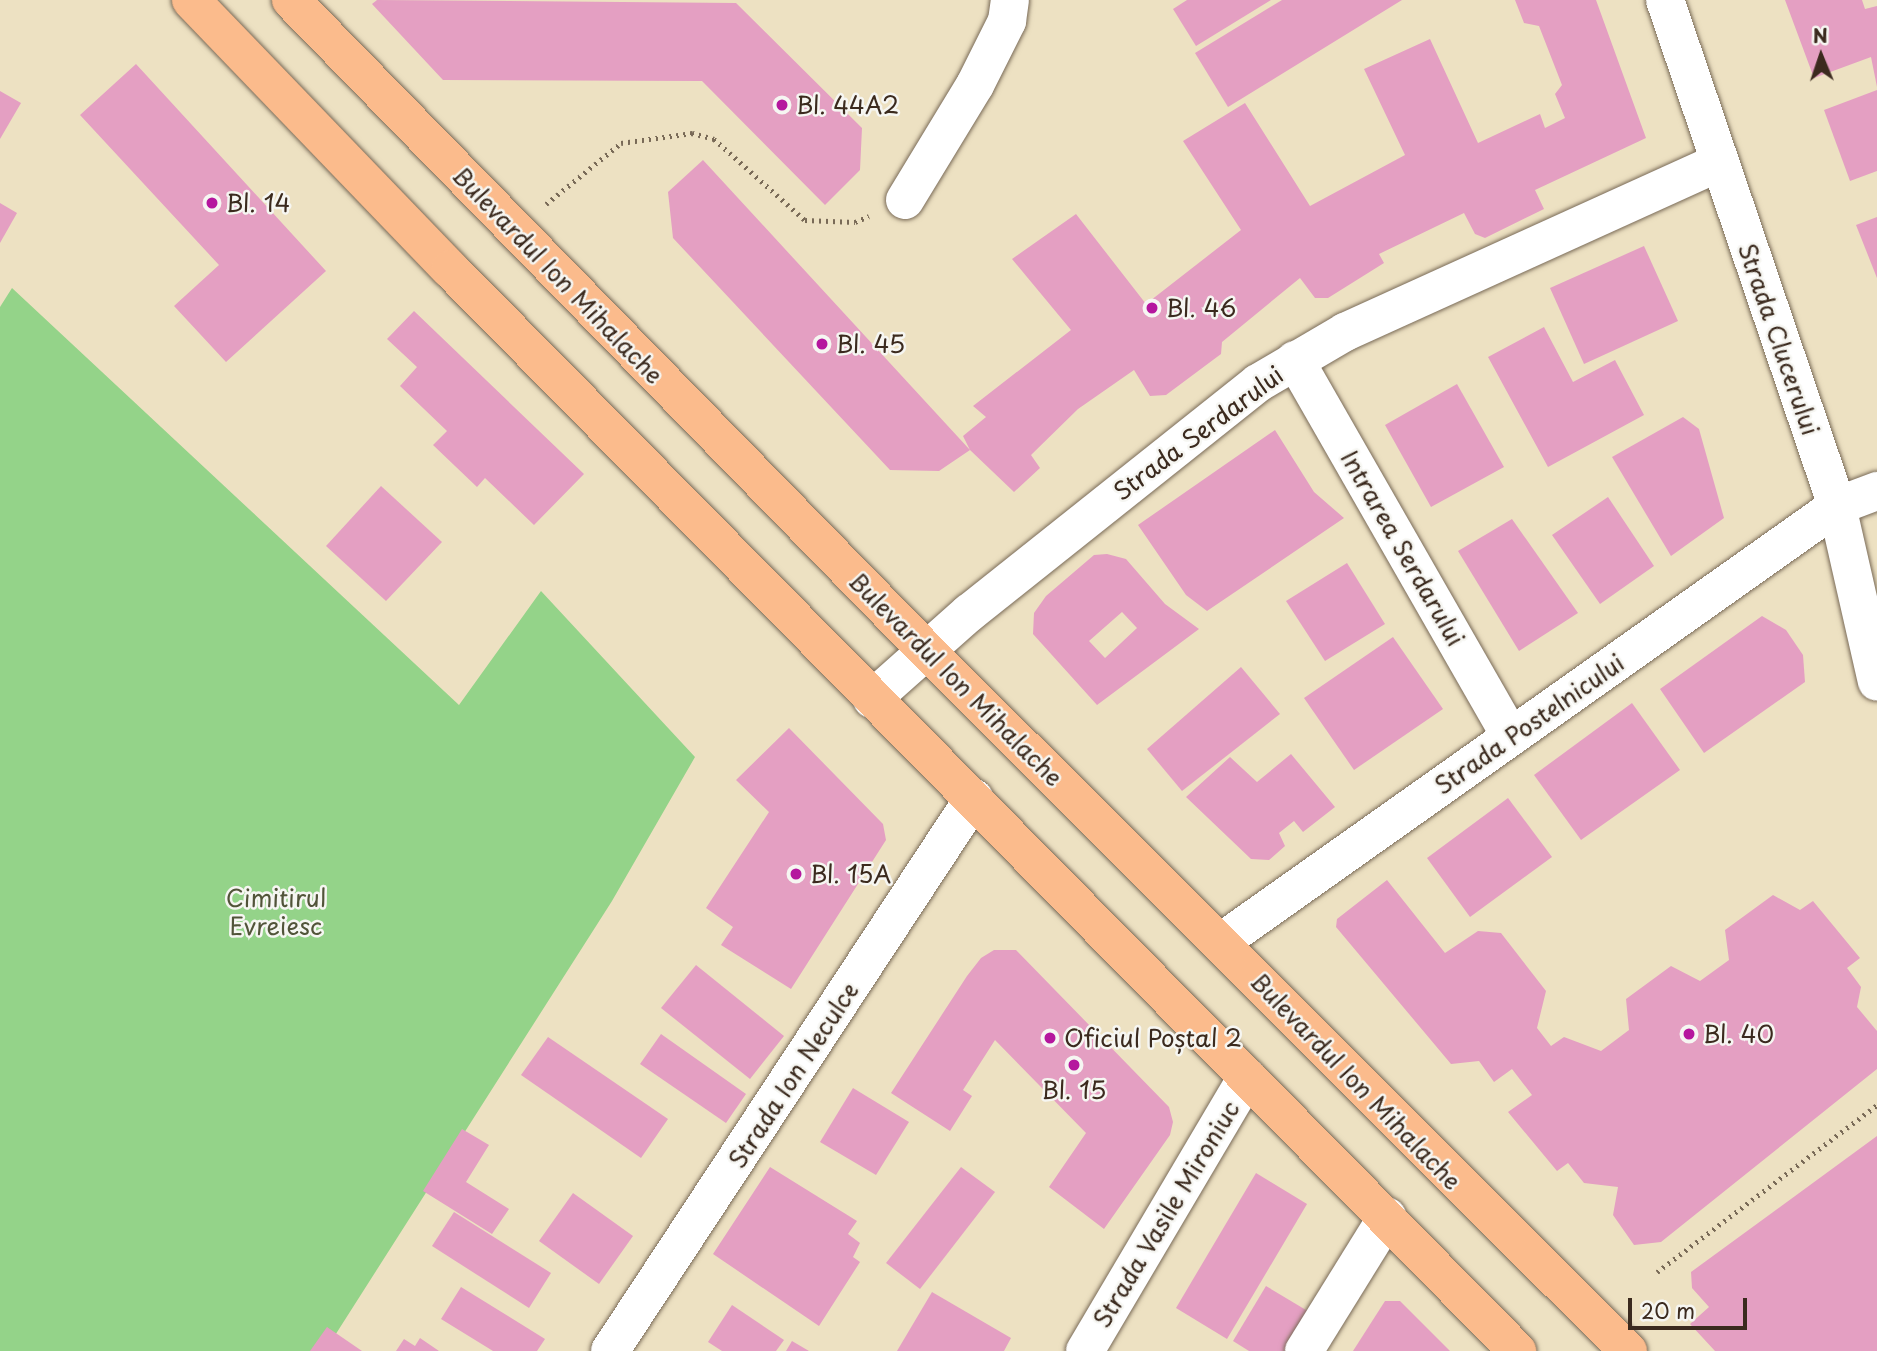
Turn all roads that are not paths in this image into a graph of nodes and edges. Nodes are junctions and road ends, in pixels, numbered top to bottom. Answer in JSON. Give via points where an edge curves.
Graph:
{"nodes":[{"id":1,"x":191,"y":0,"type":"edge"},
{"id":2,"x":291,"y":0,"type":"edge"},
{"id":3,"x":1010,"y":0,"type":"edge"},
{"id":4,"x":1665,"y":0,"type":"edge"},
{"id":5,"x":1719,"y":162,"type":"junction"},
{"id":6,"x":905,"y":200,"type":"road end"},
{"id":7,"x":1295,"y":360,"type":"junction"},
{"id":8,"x":1877,"y":491,"type":"edge"},
{"id":9,"x":1837,"y":506,"type":"junction"},
{"id":10,"x":926,"y":650,"type":"junction"},
{"id":11,"x":1877,"y":682,"type":"edge"},
{"id":12,"x":872,"y":699,"type":"junction"},
{"id":13,"x":1511,"y":737,"type":"junction"},
{"id":14,"x":974,"y":797,"type":"junction"},
{"id":15,"x":1221,"y":942,"type":"junction"},
{"id":16,"x":1247,"y":1077,"type":"junction"},
{"id":17,"x":1387,"y":1217,"type":"junction"},
{"id":18,"x":610,"y":1351,"type":"edge"},
{"id":19,"x":1085,"y":1351,"type":"edge"},
{"id":20,"x":1304,"y":1351,"type":"edge"},
{"id":21,"x":1517,"y":1351,"type":"edge"},
{"id":22,"x":1628,"y":1351,"type":"edge"}],
"edges":[{"from":1,"to":12,"type":"main road"},
{"from":2,"to":10,"type":"main road","name":"Bulevardul Ion Mihalache"},
{"from":3,"to":6,"type":"street","via":[[1007,21],[975,85]]},
{"from":4,"to":5,"type":"street","name":"Strada Clucerului"},
{"from":5,"to":7,"type":"street","name":"Strada Serdarului","via":[[1345,332]]},
{"from":5,"to":9,"type":"street","name":"Strada Clucerului"},
{"from":7,"to":10,"type":"street","name":"Strada Serdarului","via":[[1258,383]]},
{"from":7,"to":13,"type":"street","name":"Intrarea Serdarului"},
{"from":8,"to":9,"type":"street","name":"Strada Postelnicului"},
{"from":9,"to":11,"type":"street","name":"Strada Clucerului"},
{"from":9,"to":13,"type":"street","name":"Strada Postelnicului"},
{"from":10,"to":12,"type":"street","name":"Strada Serdarului"},
{"from":10,"to":15,"type":"main road","name":"Bulevardul Ion Mihalache"},
{"from":12,"to":14,"type":"main road"},
{"from":13,"to":15,"type":"street","name":"Strada Postelnicului"},
{"from":14,"to":16,"type":"main road"},
{"from":14,"to":18,"type":"street","name":"Strada Ion Neculce"},
{"from":15,"to":22,"type":"main road","name":"Bulevardul Ion Mihalache"},
{"from":16,"to":17,"type":"main road"},
{"from":16,"to":19,"type":"street","name":"Strada Vasile Mironiuc"},
{"from":17,"to":20,"type":"street"},
{"from":17,"to":21,"type":"main road"}]}
